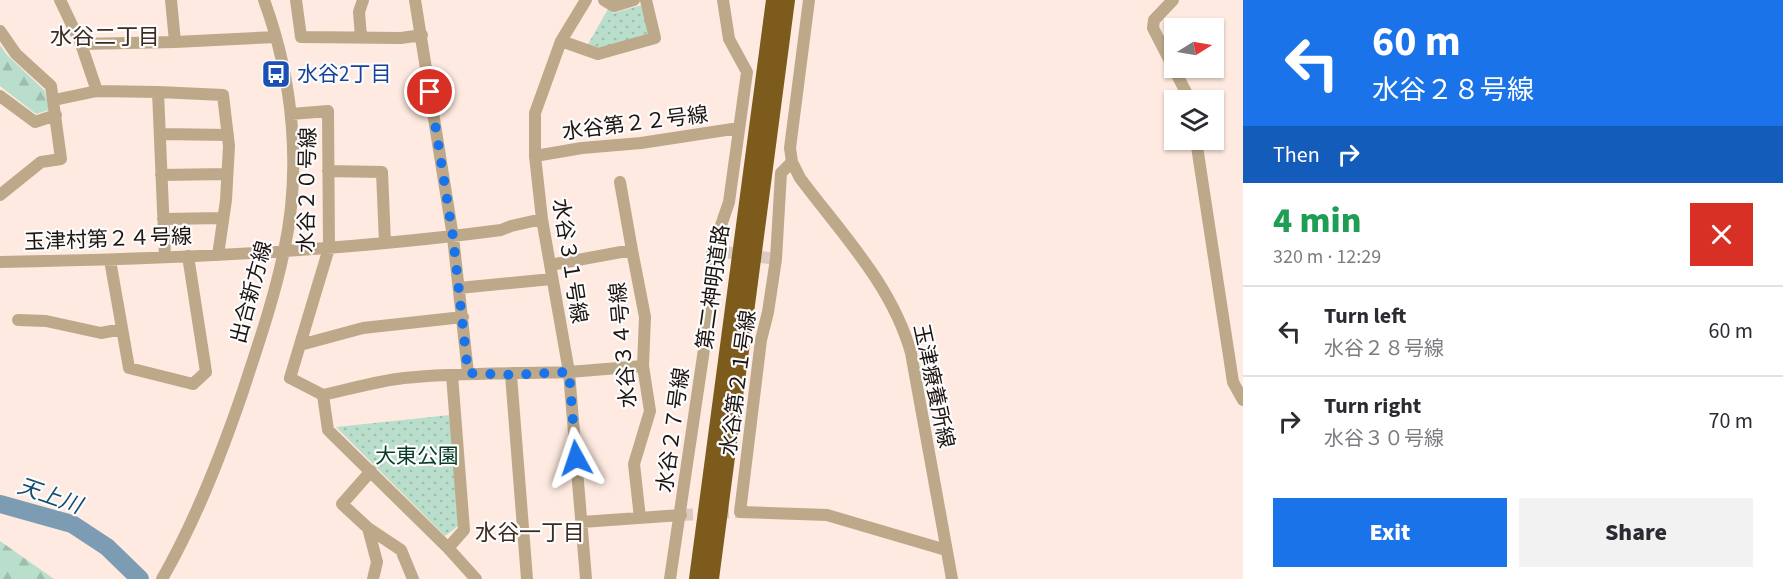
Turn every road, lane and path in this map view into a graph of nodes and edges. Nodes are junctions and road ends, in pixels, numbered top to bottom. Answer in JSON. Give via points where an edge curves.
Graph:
{"nodes":[{"id":1,"x":60,"y":0,"type":"edge"},
{"id":2,"x":171,"y":0,"type":"edge"},
{"id":3,"x":264,"y":0,"type":"edge"},
{"id":4,"x":297,"y":0,"type":"edge"},
{"id":5,"x":363,"y":0,"type":"edge"},
{"id":6,"x":415,"y":0,"type":"edge"},
{"id":7,"x":586,"y":0,"type":"edge"},
{"id":8,"x":604,"y":0,"type":"edge"},
{"id":9,"x":634,"y":0,"type":"edge"},
{"id":10,"x":646,"y":0,"type":"edge"},
{"id":11,"x":723,"y":0,"type":"edge"},
{"id":12,"x":774,"y":0,"type":"edge"},
{"id":13,"x":787,"y":0,"type":"edge"},
{"id":14,"x":809,"y":0,"type":"edge"},
{"id":15,"x":1173,"y":0,"type":"edge"},
{"id":16,"x":0,"y":30,"type":"edge"},
{"id":17,"x":422,"y":35,"type":"junction"},
{"id":18,"x":276,"y":37,"type":"junction"},
{"id":19,"x":361,"y":37,"type":"junction"},
{"id":20,"x":561,"y":41,"type":"junction"},
{"id":21,"x":175,"y":42,"type":"junction"},
{"id":22,"x":81,"y":44,"type":"junction"},
{"id":23,"x":1185,"y":90,"type":"edge"},
{"id":24,"x":97,"y":91,"type":"junction"},
{"id":25,"x":158,"y":92,"type":"junction"},
{"id":26,"x":0,"y":96,"type":"edge"},
{"id":27,"x":54,"y":100,"type":"junction"},
{"id":28,"x":291,"y":114,"type":"junction"},
{"id":29,"x":56,"y":116,"type":"junction"},
{"id":30,"x":739,"y":128,"type":"junction"},
{"id":31,"x":160,"y":134,"type":"junction"},
{"id":32,"x":228,"y":135,"type":"junction"},
{"id":33,"x":1198,"y":150,"type":"edge"},
{"id":34,"x":535,"y":156,"type":"junction"},
{"id":35,"x":792,"y":162,"type":"junction"},
{"id":36,"x":328,"y":171,"type":"junction"},
{"id":37,"x":227,"y":174,"type":"junction"},
{"id":38,"x":161,"y":175,"type":"junction"},
{"id":39,"x":0,"y":178,"type":"edge"},
{"id":40,"x":620,"y":182,"type":"dead end"},
{"id":41,"x":10,"y":187,"type":"junction"},
{"id":42,"x":0,"y":195,"type":"edge"},
{"id":43,"x":223,"y":218,"type":"junction"},
{"id":44,"x":163,"y":219,"type":"junction"},
{"id":45,"x":542,"y":219,"type":"junction"},
{"id":46,"x":453,"y":237,"type":"junction"},
{"id":47,"x":385,"y":243,"type":"junction"},
{"id":48,"x":329,"y":248,"type":"junction"},
{"id":49,"x":285,"y":250,"type":"junction"},
{"id":50,"x":632,"y":250,"type":"junction"},
{"id":51,"x":218,"y":255,"type":"junction"},
{"id":52,"x":188,"y":256,"type":"junction"},
{"id":53,"x":165,"y":257,"type":"junction"},
{"id":54,"x":110,"y":260,"type":"junction"},
{"id":55,"x":0,"y":262,"type":"edge"},
{"id":56,"x":550,"y":265,"type":"junction"},
{"id":57,"x":552,"y":279,"type":"junction"},
{"id":58,"x":459,"y":288,"type":"junction"},
{"id":59,"x":463,"y":317,"type":"junction"},
{"id":60,"x":18,"y":320,"type":"dead end"},
{"id":61,"x":123,"y":329,"type":"junction"},
{"id":62,"x":300,"y":345,"type":"junction"},
{"id":63,"x":643,"y":366,"type":"junction"},
{"id":64,"x":569,"y":372,"type":"junction"},
{"id":65,"x":468,"y":373,"type":"junction"},
{"id":66,"x":452,"y":375,"type":"junction"},
{"id":67,"x":512,"y":375,"type":"junction"},
{"id":68,"x":323,"y":395,"type":"junction"},
{"id":69,"x":1243,"y":400,"type":"edge"},
{"id":70,"x":371,"y":471,"type":"junction"},
{"id":71,"x":681,"y":515,"type":"junction"},
{"id":72,"x":640,"y":518,"type":"junction"},
{"id":73,"x":582,"y":522,"type":"junction"},
{"id":74,"x":368,"y":528,"type":"junction"},
{"id":75,"x":448,"y":548,"type":"junction"},
{"id":76,"x":946,"y":550,"type":"junction"},
{"id":77,"x":162,"y":579,"type":"edge"},
{"id":78,"x":373,"y":579,"type":"edge"},
{"id":79,"x":413,"y":579,"type":"edge"},
{"id":80,"x":476,"y":579,"type":"edge"},
{"id":81,"x":527,"y":579,"type":"edge"},
{"id":82,"x":586,"y":579,"type":"edge"},
{"id":83,"x":670,"y":579,"type":"edge"},
{"id":84,"x":697,"y":579,"type":"edge"},
{"id":85,"x":711,"y":579,"type":"edge"},
{"id":86,"x":952,"y":579,"type":"edge"}],
"edges":[{"from":1,"to":22,"type":"street"},
{"from":2,"to":21,"type":"street"},
{"from":3,"to":18,"type":"street","name":"出合新方線"},
{"from":4,"to":19,"type":"street","via":[[300,37]]},
{"from":5,"to":19,"type":"street","via":[[359,12]]},
{"from":6,"to":17,"type":"street"},
{"from":7,"to":20,"type":"street","name":"水谷３１号線"},
{"from":8,"to":9,"type":"street","via":[[614,6]]},
{"from":10,"to":20,"type":"street","via":[[655,38],[598,54]]},
{"from":11,"to":30,"type":"street","via":[[729,39],[747,72]]},
{"from":12,"to":84,"type":"highway","name":"第二神明道路"},
{"from":13,"to":85,"type":"highway","name":"第二神明道路"},
{"from":14,"to":35,"type":"street","via":[[790,148]]},
{"from":15,"to":23,"type":"street","via":[[1154,20],[1153,28]]},
{"from":16,"to":27,"type":"street","via":[[15,54],[51,86]]},
{"from":17,"to":19,"type":"street"},
{"from":17,"to":46,"type":"street"},
{"from":18,"to":21,"type":"street"},
{"from":18,"to":28,"type":"street","name":"出合新方線"},
{"from":20,"to":34,"type":"street","name":"水谷３１号線","via":[[535,113]]},
{"from":21,"to":22,"type":"street"},
{"from":22,"to":24,"type":"street"},
{"from":24,"to":25,"type":"street"},
{"from":24,"to":27,"type":"street"},
{"from":25,"to":31,"type":"street"},
{"from":25,"to":32,"type":"street","via":[[223,95]]},
{"from":26,"to":29,"type":"street","via":[[35,122]]},
{"from":27,"to":29,"type":"street"},
{"from":28,"to":36,"type":"street","name":"水谷２０号線","via":[[328,111]]},
{"from":28,"to":49,"type":"street","name":"出合新方線","via":[[293,179]]},
{"from":29,"to":41,"type":"street","via":[[61,159],[42,162]]},
{"from":30,"to":34,"type":"street","name":"水谷第２２号線"},
{"from":30,"to":71,"type":"street","name":"水谷２７号線"},
{"from":31,"to":32,"type":"street"},
{"from":31,"to":38,"type":"street"},
{"from":32,"to":37,"type":"street"},
{"from":33,"to":69,"type":"street","via":[[1233,382]]},
{"from":34,"to":45,"type":"street","name":"水谷３１号線"},
{"from":35,"to":76,"type":"street","name":"玉津療養所線","via":[[884,289],[905,330]]},
{"from":35,"to":76,"type":"street","name":"水谷第２１号線","via":[[781,173],[776,259],[761,340],[740,512],[827,515]]},
{"from":36,"to":47,"type":"street","via":[[382,172]]},
{"from":36,"to":48,"type":"street","name":"水谷２０号線"},
{"from":37,"to":38,"type":"street"},
{"from":37,"to":43,"type":"street"},
{"from":38,"to":44,"type":"street"},
{"from":39,"to":41,"type":"street"},
{"from":40,"to":50,"type":"street"},
{"from":41,"to":42,"type":"street"},
{"from":43,"to":44,"type":"street"},
{"from":43,"to":51,"type":"street"},
{"from":44,"to":53,"type":"street"},
{"from":45,"to":46,"type":"street","name":"玉津村第２４号線"},
{"from":45,"to":56,"type":"street","name":"水谷３１号線"},
{"from":46,"to":47,"type":"street","name":"玉津村第２４号線"},
{"from":46,"to":58,"type":"street"},
{"from":47,"to":48,"type":"street","name":"玉津村第２４号線"},
{"from":48,"to":49,"type":"street","name":"玉津村第２４号線"},
{"from":48,"to":62,"type":"street","name":"水谷２０号線"},
{"from":49,"to":51,"type":"street","name":"玉津村第２４号線"},
{"from":49,"to":77,"type":"street","name":"出合新方線","via":[[237,406],[205,489]]},
{"from":50,"to":56,"type":"street","name":"水谷３４号線"},
{"from":50,"to":63,"type":"street","name":"水谷３４号線","via":[[645,317]]},
{"from":51,"to":52,"type":"street","name":"玉津村第２４号線"},
{"from":52,"to":53,"type":"street","name":"玉津村第２４号線"},
{"from":52,"to":61,"type":"street","via":[[206,372],[194,384],[129,368]]},
{"from":53,"to":54,"type":"street","name":"玉津村第２４号線"},
{"from":54,"to":55,"type":"street","name":"玉津村第２４号線"},
{"from":54,"to":61,"type":"street"},
{"from":56,"to":57,"type":"street","name":"水谷３１号線"},
{"from":57,"to":58,"type":"street"},
{"from":57,"to":64,"type":"street","name":"水谷３１号線"},
{"from":58,"to":59,"type":"street"},
{"from":59,"to":62,"type":"street","via":[[363,328]]},
{"from":59,"to":65,"type":"street"},
{"from":60,"to":61,"type":"street","via":[[46,321],[101,333]]},
{"from":62,"to":68,"type":"street","name":"水谷２０号線","via":[[290,378]]},
{"from":63,"to":64,"type":"street"},
{"from":63,"to":72,"type":"street","name":"水谷３４号線","via":[[650,411],[634,464]]},
{"from":64,"to":67,"type":"street"},
{"from":64,"to":73,"type":"street","name":"水谷３１号線"},
{"from":65,"to":66,"type":"street"},
{"from":65,"to":67,"type":"street"},
{"from":66,"to":68,"type":"street","via":[[402,378]]},
{"from":66,"to":75,"type":"street","via":[[464,530]]},
{"from":67,"to":81,"type":"street"},
{"from":68,"to":70,"type":"street","via":[[328,430]]},
{"from":70,"to":74,"type":"street","via":[[342,504]]},
{"from":70,"to":75,"type":"street"},
{"from":71,"to":72,"type":"street","name":"水谷２７号線"},
{"from":71,"to":83,"type":"street"},
{"from":72,"to":73,"type":"street","name":"水谷２７号線"},
{"from":73,"to":82,"type":"street","name":"水谷３１号線"},
{"from":74,"to":78,"type":"street","via":[[377,562]]},
{"from":74,"to":79,"type":"street","via":[[400,550]]},
{"from":75,"to":80,"type":"street"},
{"from":76,"to":86,"type":"street","name":"玉津療養所線"}]}
